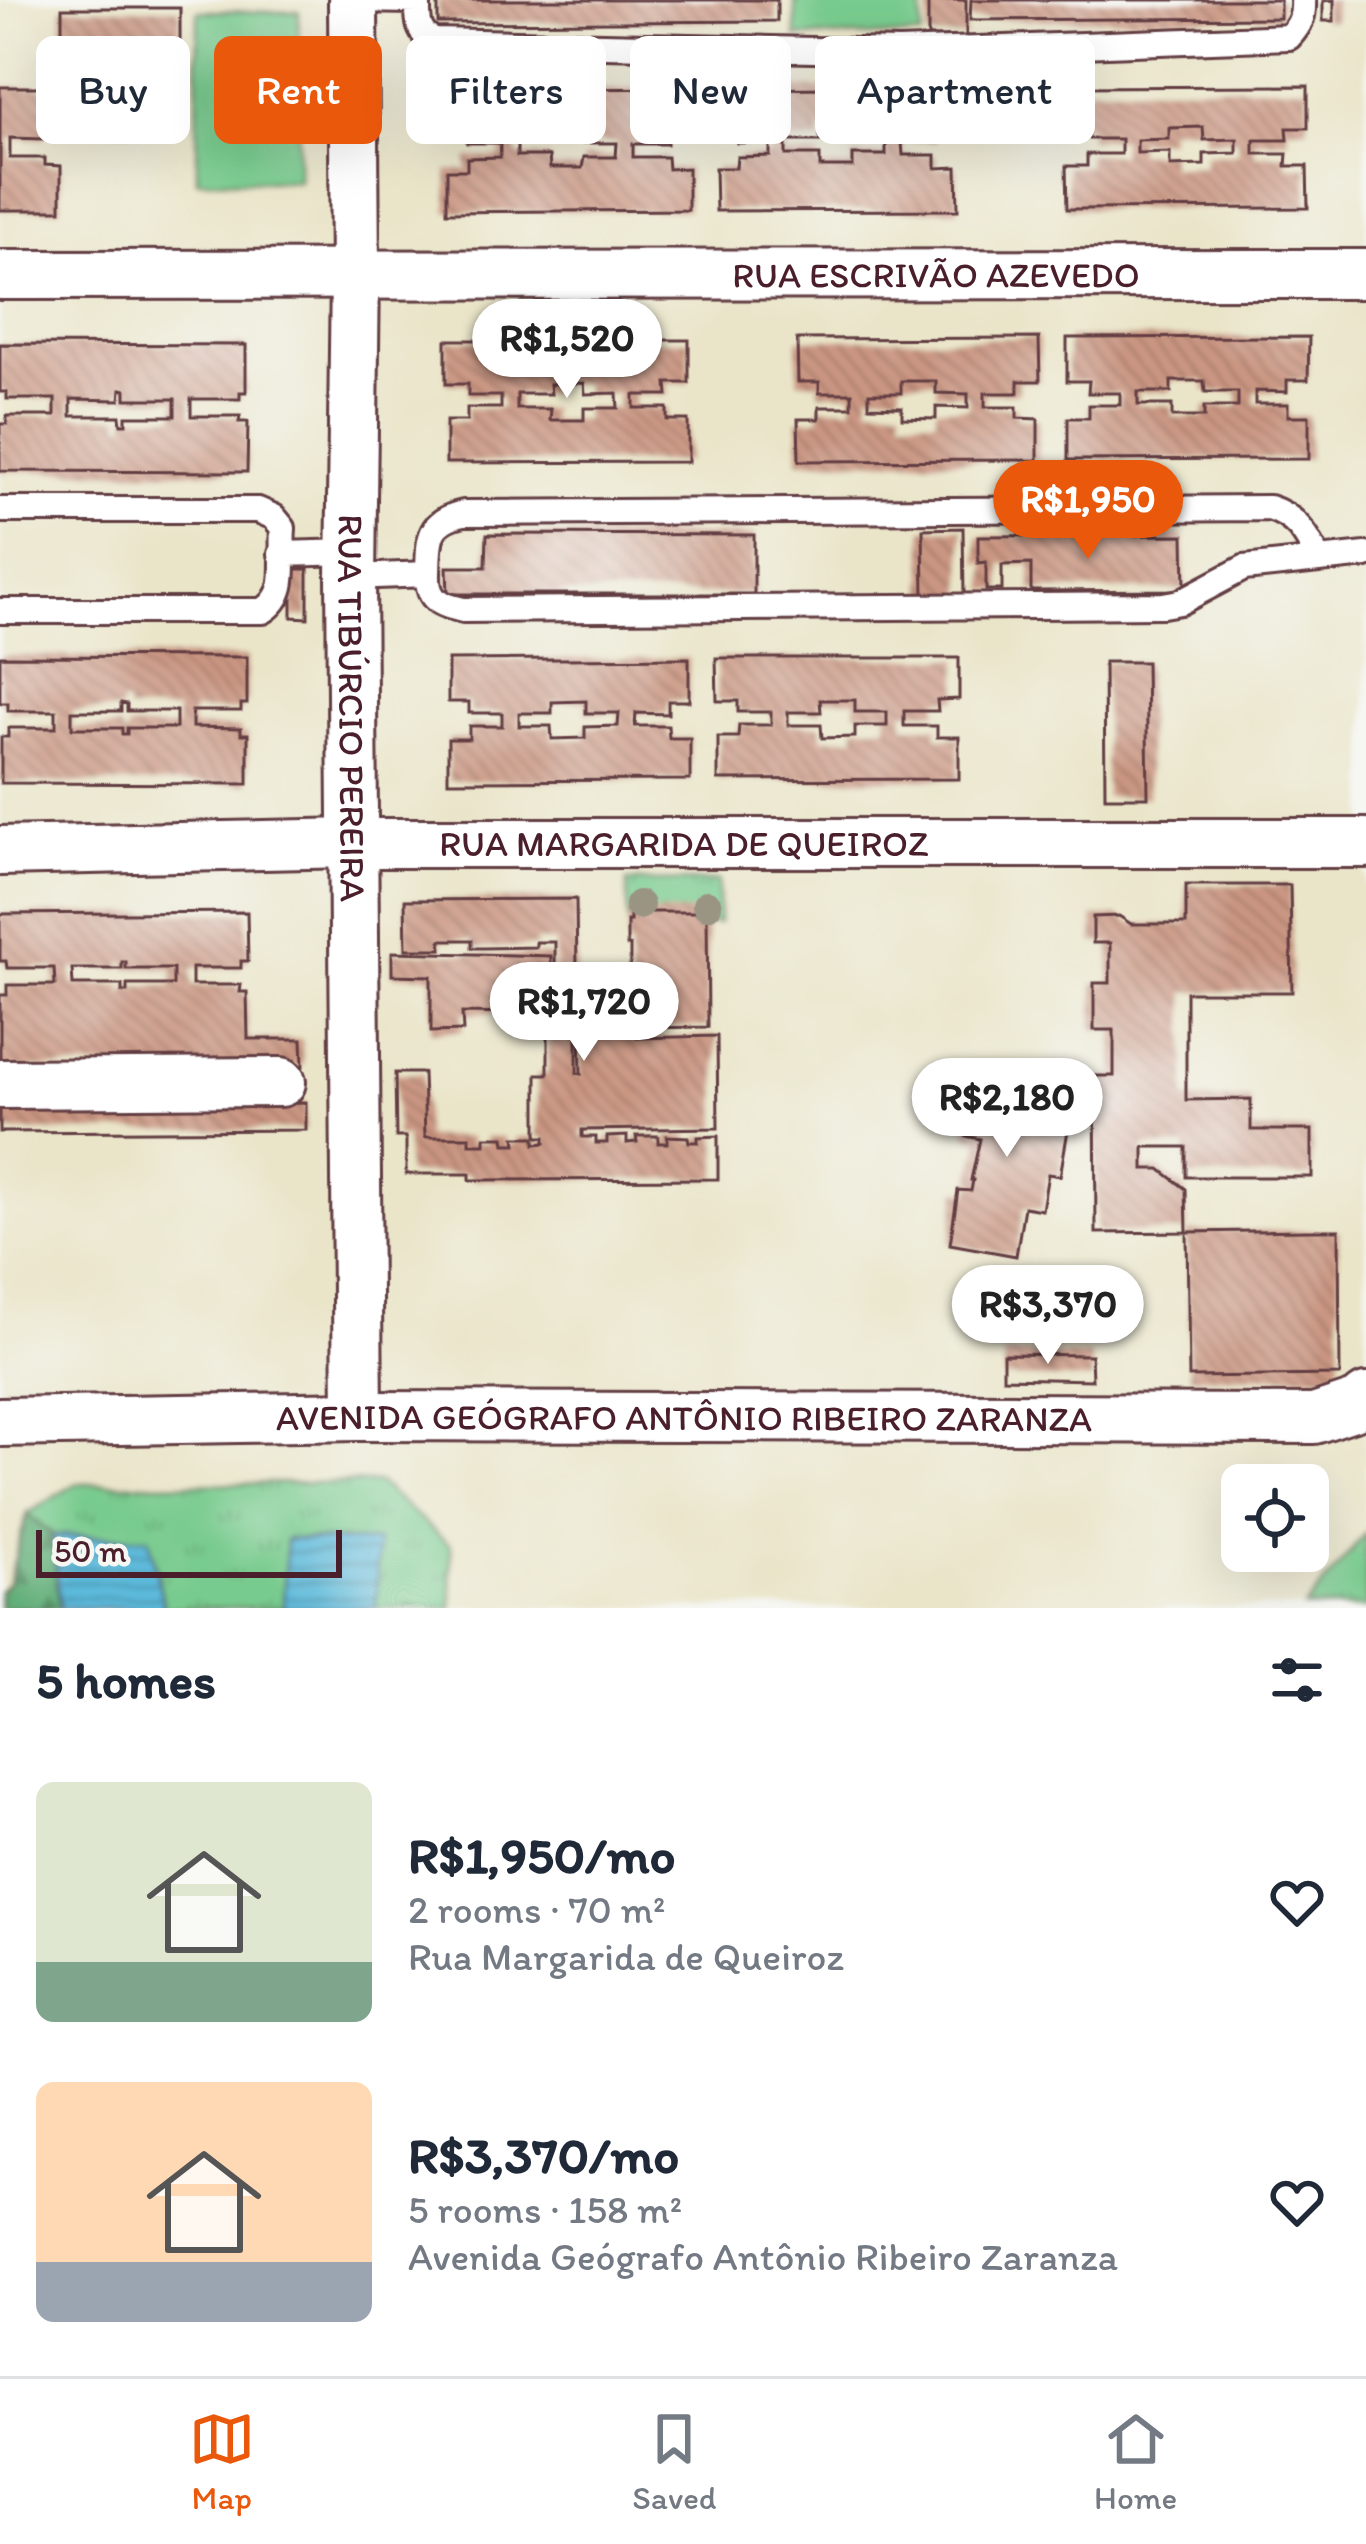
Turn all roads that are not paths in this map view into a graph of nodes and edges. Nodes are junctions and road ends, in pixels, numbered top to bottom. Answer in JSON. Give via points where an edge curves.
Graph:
{"nodes":[{"id":1,"x":353,"y":0,"type":"edge"},
{"id":2,"x":418,"y":0,"type":"edge"},
{"id":3,"x":1304,"y":0,"type":"edge"},
{"id":4,"x":355,"y":274,"type":"junction"},
{"id":5,"x":1366,"y":274,"type":"edge"},
{"id":6,"x":0,"y":275,"type":"edge"},
{"id":7,"x":0,"y":511,"type":"edge"},
{"id":8,"x":281,"y":554,"type":"junction"},
{"id":9,"x":1366,"y":555,"type":"edge"},
{"id":10,"x":1318,"y":558,"type":"junction"},
{"id":11,"x":351,"y":565,"type":"junction"},
{"id":12,"x":428,"y":574,"type":"junction"},
{"id":13,"x":0,"y":611,"type":"edge"},
{"id":14,"x":352,"y":843,"type":"junction"},
{"id":15,"x":1366,"y":843,"type":"edge"},
{"id":16,"x":0,"y":851,"type":"edge"},
{"id":17,"x":281,"y":1082,"type":"dead end"},
{"id":18,"x":0,"y":1084,"type":"edge"},
{"id":19,"x":1366,"y":1398,"type":"edge"},
{"id":20,"x":358,"y":1416,"type":"junction"},
{"id":21,"x":0,"y":1422,"type":"edge"}],
"edges":[{"from":1,"to":2,"type":"lane"},
{"from":1,"to":4,"type":"street","name":"RUA TIBÚRCIO PEREIRA"},
{"from":2,"to":3,"type":"lane","via":[[419,26],[435,41],[899,52],[1289,37]]},
{"from":4,"to":5,"type":"street","name":"RUA ESCRIVÃO AZEVEDO"},
{"from":4,"to":6,"type":"street","name":"RUA ESCRIVÃO AZEVEDO"},
{"from":4,"to":11,"type":"street","name":"RUA TIBÚRCIO PEREIRA"},
{"from":7,"to":8,"type":"lane","via":[[258,510],[284,528]]},
{"from":8,"to":11,"type":"lane"},
{"from":8,"to":13,"type":"lane","via":[[282,592],[262,611]]},
{"from":9,"to":10,"type":"lane"},
{"from":10,"to":12,"type":"lane","via":[[1244,568],[1163,605],[463,610],[433,597]]},
{"from":10,"to":12,"type":"lane","via":[[1297,523],[1269,508],[464,513],[433,531]]},
{"from":11,"to":12,"type":"lane"},
{"from":11,"to":14,"type":"street","name":"RUA TIBÚRCIO PEREIRA"},
{"from":14,"to":15,"type":"street","name":"RUA MARGARIDA DE QUEIROZ"},
{"from":14,"to":16,"type":"street","name":"RUA MARGARIDA DE QUEIROZ"},
{"from":14,"to":20,"type":"street","name":"RUA TIBÚRCIO PEREIRA"},
{"from":17,"to":18,"type":"street"},
{"from":19,"to":20,"type":"street","name":"AVENIDA GEÓGRAFO ANTÔNIO RIBEIRO ZARANZA","via":[[1314,1419]]},
{"from":20,"to":21,"type":"street","name":"AVENIDA GEÓGRAFO ANTÔNIO RIBEIRO ZARANZA"}]}
